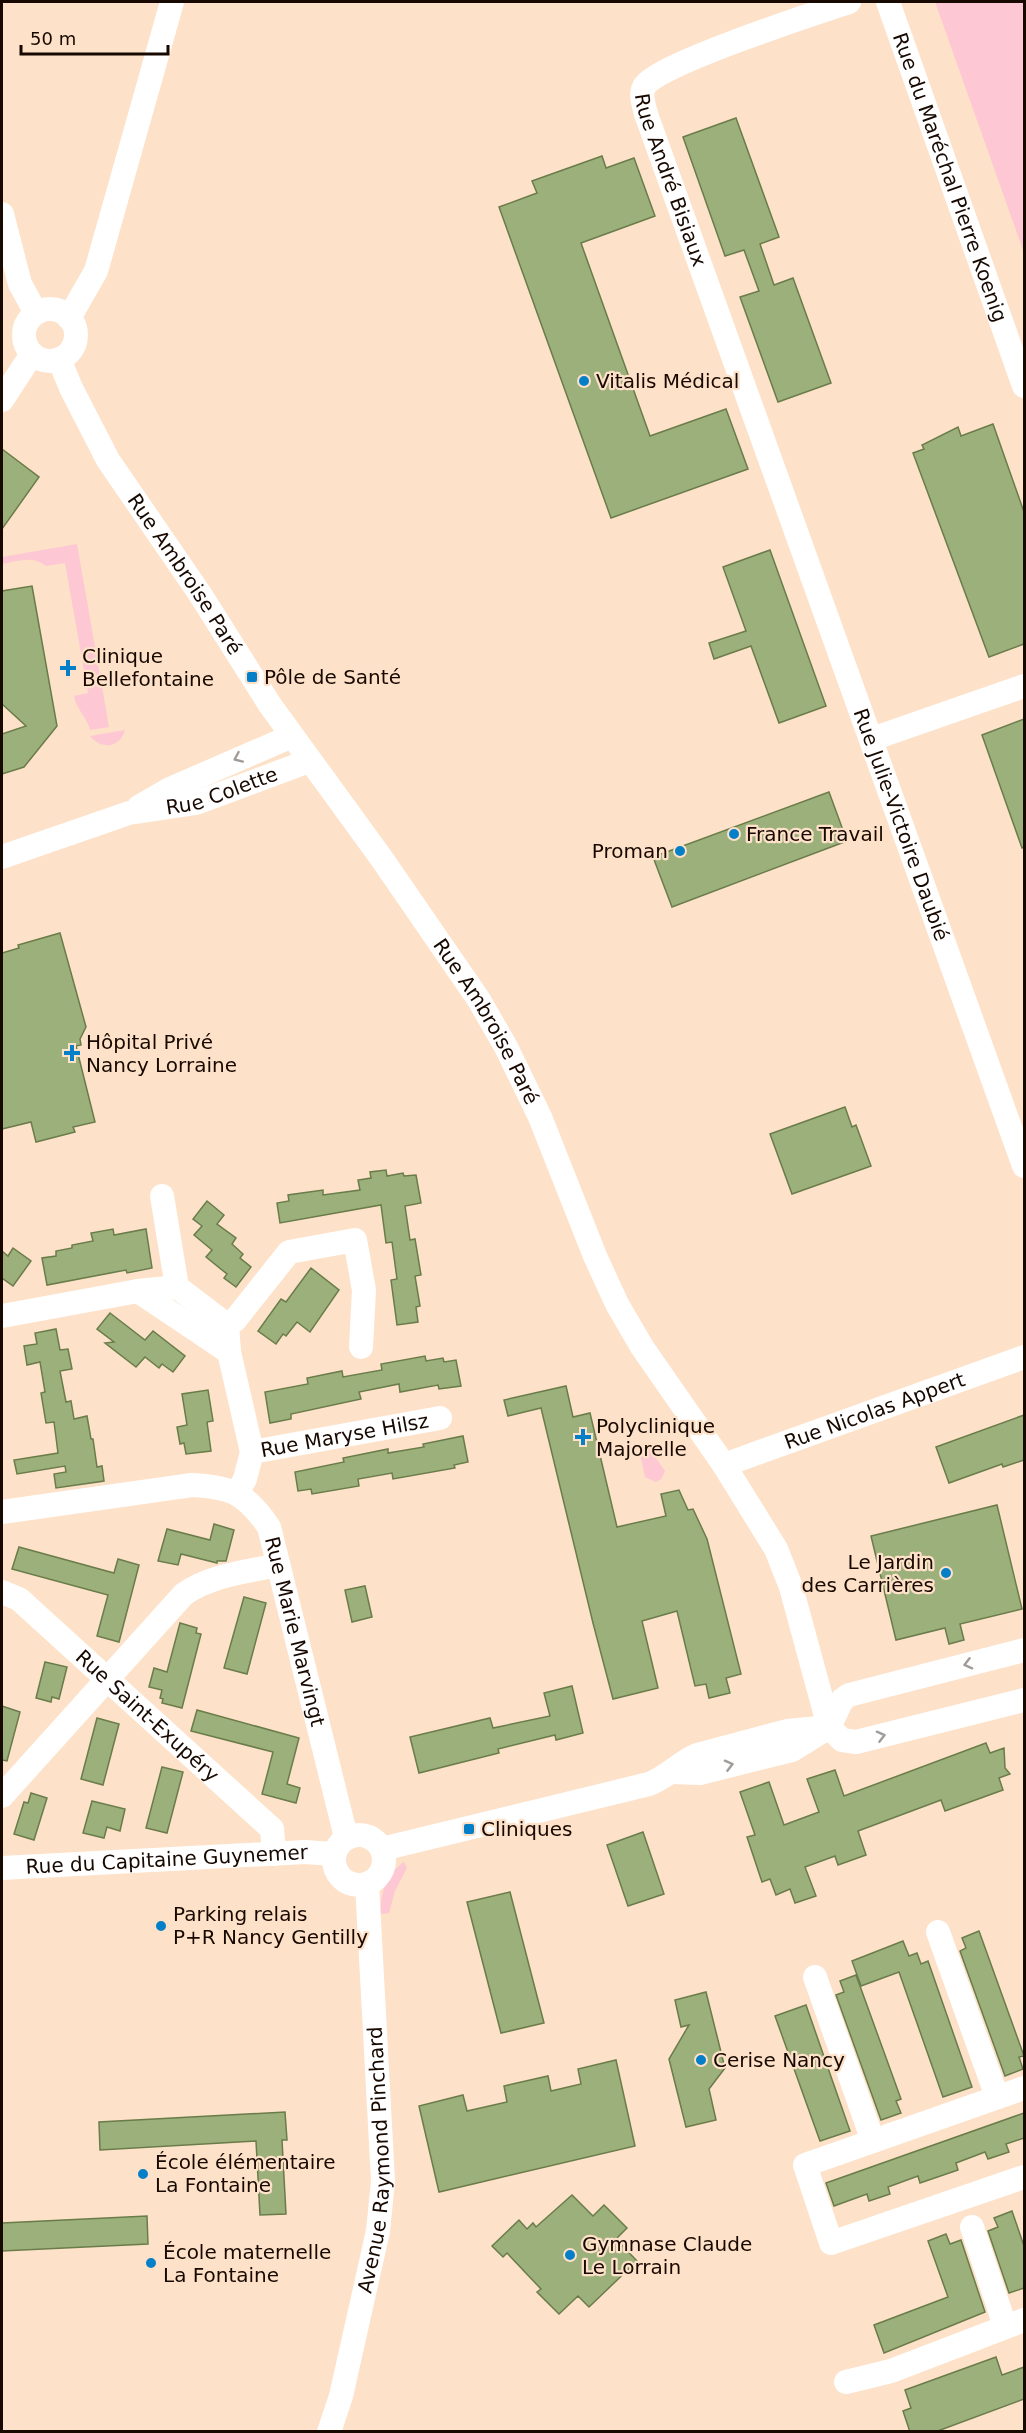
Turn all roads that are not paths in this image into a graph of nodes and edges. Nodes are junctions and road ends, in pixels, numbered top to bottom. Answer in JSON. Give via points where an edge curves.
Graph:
{"nodes":[{"id":1,"x":172,"y":2,"type":"edge"},
{"id":2,"x":849,"y":2,"type":"edge"},
{"id":3,"x":888,"y":2,"type":"edge"},
{"id":4,"x":2,"y":214,"type":"edge"},
{"id":5,"x":36,"y":313,"type":"junction"},
{"id":6,"x":69,"y":318,"type":"junction"},
{"id":7,"x":32,"y":354,"type":"junction"},
{"id":8,"x":59,"y":359,"type":"junction"},
{"id":9,"x":1024,"y":386,"type":"edge"},
{"id":10,"x":2,"y":400,"type":"edge"},
{"id":11,"x":778,"y":484,"type":"joint"},
{"id":12,"x":1024,"y":686,"type":"edge"},
{"id":13,"x":292,"y":736,"type":"junction"},
{"id":14,"x":872,"y":739,"type":"junction"},
{"id":15,"x":309,"y":761,"type":"junction"},
{"id":16,"x":129,"y":813,"type":"junction"},
{"id":17,"x":2,"y":857,"type":"edge"},
{"id":18,"x":1024,"y":1166,"type":"edge"},
{"id":19,"x":162,"y":1196,"type":"dead end"},
{"id":20,"x":177,"y":1287,"type":"junction"},
{"id":21,"x":138,"y":1291,"type":"junction"},
{"id":22,"x":2,"y":1316,"type":"edge"},
{"id":23,"x":227,"y":1325,"type":"junction"},
{"id":24,"x":361,"y":1347,"type":"dead end"},
{"id":25,"x":229,"y":1352,"type":"junction"},
{"id":26,"x":1024,"y":1357,"type":"edge"},
{"id":27,"x":440,"y":1418,"type":"dead end"},
{"id":28,"x":252,"y":1452,"type":"junction"},
{"id":29,"x":724,"y":1465,"type":"junction"},
{"id":30,"x":237,"y":1493,"type":"junction"},
{"id":31,"x":2,"y":1512,"type":"edge"},
{"id":32,"x":278,"y":1565,"type":"junction"},
{"id":33,"x":2,"y":1592,"type":"edge"},
{"id":34,"x":1024,"y":1650,"type":"edge"},
{"id":35,"x":108,"y":1679,"type":"junction"},
{"id":36,"x":1024,"y":1700,"type":"edge"},
{"id":37,"x":829,"y":1727,"type":"junction"},
{"id":38,"x":2,"y":1796,"type":"edge"},
{"id":39,"x":340,"y":1846,"type":"junction"},
{"id":40,"x":382,"y":1849,"type":"junction"},
{"id":41,"x":274,"y":1854,"type":"junction"},
{"id":42,"x":2,"y":1868,"type":"edge"},
{"id":43,"x":367,"y":1884,"type":"junction"},
{"id":44,"x":938,"y":1932,"type":"dead end"},
{"id":45,"x":815,"y":1977,"type":"dead end"},
{"id":46,"x":1024,"y":2088,"type":"edge"},
{"id":47,"x":997,"y":2097,"type":"junction"},
{"id":48,"x":873,"y":2141,"type":"junction"},
{"id":49,"x":1024,"y":2177,"type":"edge"},
{"id":50,"x":972,"y":2227,"type":"dead end"},
{"id":51,"x":1015,"y":2323,"type":"edge"},
{"id":52,"x":846,"y":2382,"type":"dead end"},
{"id":53,"x":329,"y":2432,"type":"edge"}],
"edges":[{"from":1,"to":6,"type":"street","via":[[96,270]]},
{"from":2,"to":11,"type":"street","name":"Rue André Bisiaux","via":[[689,59],[649,80],[642,95]]},
{"from":3,"to":9,"type":"street","name":"Rue du Maréchal Pierre Koenig"},
{"from":4,"to":5,"type":"street","via":[[20,284]]},
{"from":5,"to":6,"type":"street","via":[[53,310]]},
{"from":5,"to":7,"type":"street","via":[[24,333]]},
{"from":6,"to":8,"type":"street","via":[[75,341],[67,355]]},
{"from":7,"to":8,"type":"street","via":[[45,361]]},
{"from":7,"to":10,"type":"street"},
{"from":8,"to":13,"type":"street","name":"Rue Ambroise Paré","via":[[108,460]]},
{"from":11,"to":14,"type":"street","name":"Rue Julie-Victoire Daubié"},
{"from":12,"to":14,"type":"street"},
{"from":13,"to":15,"type":"street","name":"Rue Ambroise Paré"},
{"from":13,"to":16,"type":"street","name":"Rue Colette","one_way":true,"via":[[170,789]]},
{"from":14,"to":18,"type":"street","name":"Rue Julie-Victoire Daubié"},
{"from":15,"to":16,"type":"street","name":"Rue Colette","via":[[196,803]]},
{"from":15,"to":29,"type":"street","name":"Rue Ambroise Paré","via":[[388,868],[507,1047],[617,1304]]},
{"from":16,"to":17,"type":"street","name":"Rue Colette"},
{"from":19,"to":20,"type":"street"},
{"from":20,"to":21,"type":"street"},
{"from":20,"to":23,"type":"street"},
{"from":21,"to":22,"type":"street"},
{"from":21,"to":25,"type":"street"},
{"from":23,"to":24,"type":"street","via":[[289,1252],[355,1240],[364,1290]]},
{"from":23,"to":25,"type":"street"},
{"from":25,"to":28,"type":"street"},
{"from":26,"to":29,"type":"street","name":"Rue Nicolas Appert"},
{"from":27,"to":28,"type":"street","name":"Rue Maryse Hilsz"},
{"from":28,"to":30,"type":"street"},
{"from":29,"to":37,"type":"street","name":"Rue Ambroise Paré","via":[[784,1567]]},
{"from":30,"to":31,"type":"street","name":"Rue Marie Marvingt","via":[[192,1485]]},
{"from":30,"to":32,"type":"street","name":"Rue Marie Marvingt","via":[[253,1504],[269,1527]]},
{"from":32,"to":35,"type":"street","via":[[198,1584],[184,1594]]},
{"from":32,"to":39,"type":"street","name":"Rue Marie Marvingt"},
{"from":33,"to":35,"type":"street","name":"Rue Saint-Exupéry","via":[[19,1599]]},
{"from":34,"to":37,"type":"street","one_way":true,"via":[[849,1695],[842,1700]]},
{"from":35,"to":38,"type":"street"},
{"from":35,"to":41,"type":"street","name":"Rue Saint-Exupéry","via":[[272,1829]]},
{"from":37,"to":36,"type":"street","one_way":true,"via":[[842,1740],[856,1742]]},
{"from":37,"to":40,"type":"street","via":[[787,1731],[697,1755],[649,1784]]},
{"from":39,"to":40,"type":"street","via":[[363,1834]]},
{"from":39,"to":41,"type":"street","name":"Rue du Capitaine Guynemer"},
{"from":39,"to":43,"type":"street","via":[[334,1867],[340,1878],[351,1884]]},
{"from":40,"to":43,"type":"street","via":[[382,1871]]},
{"from":41,"to":42,"type":"street","name":"Rue du Capitaine Guynemer"},
{"from":43,"to":53,"type":"street","name":"Avenue Raymond Pinchard","via":[[383,2181],[378,2231],[341,2396]]},
{"from":44,"to":47,"type":"street"},
{"from":45,"to":48,"type":"street"},
{"from":46,"to":47,"type":"street"},
{"from":47,"to":48,"type":"street"},
{"from":48,"to":49,"type":"street","via":[[805,2165],[831,2243]]},
{"from":50,"to":51,"type":"street"},
{"from":51,"to":52,"type":"street","via":[[891,2371]]}]}
